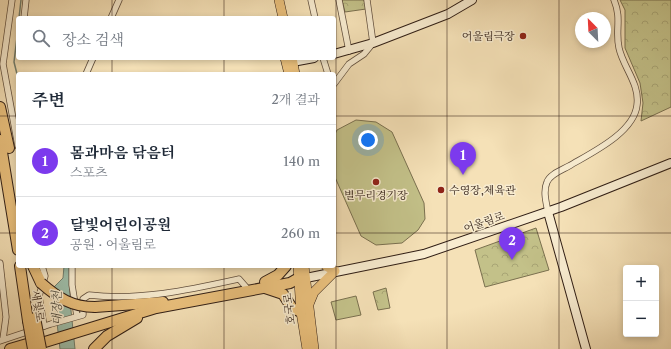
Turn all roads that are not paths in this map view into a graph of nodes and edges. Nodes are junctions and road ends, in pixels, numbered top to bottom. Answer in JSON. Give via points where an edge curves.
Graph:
{"nodes":[{"id":1,"x":12,"y":0,"type":"edge"},
{"id":2,"x":26,"y":0,"type":"edge"},
{"id":3,"x":119,"y":0,"type":"edge"},
{"id":4,"x":272,"y":0,"type":"edge"},
{"id":5,"x":279,"y":0,"type":"edge"},
{"id":6,"x":311,"y":0,"type":"edge"},
{"id":7,"x":340,"y":0,"type":"edge"},
{"id":8,"x":367,"y":0,"type":"edge"},
{"id":9,"x":472,"y":0,"type":"edge"},
{"id":10,"x":614,"y":0,"type":"edge"},
{"id":11,"x":24,"y":16,"type":"edge"},
{"id":12,"x":112,"y":16,"type":"edge"},
{"id":13,"x":276,"y":16,"type":"edge"},
{"id":14,"x":283,"y":16,"type":"edge"},
{"id":15,"x":315,"y":16,"type":"edge"},
{"id":16,"x":0,"y":31,"type":"edge"},
{"id":17,"x":7,"y":33,"type":"junction"},
{"id":18,"x":373,"y":43,"type":"junction"},
{"id":19,"x":349,"y":51,"type":"junction"},
{"id":20,"x":336,"y":54,"type":"edge"},
{"id":21,"x":92,"y":60,"type":"edge"},
{"id":22,"x":289,"y":60,"type":"edge"},
{"id":23,"x":324,"y":60,"type":"edge"},
{"id":24,"x":87,"y":72,"type":"edge"},
{"id":25,"x":289,"y":72,"type":"edge"},
{"id":26,"x":294,"y":72,"type":"edge"},
{"id":27,"x":327,"y":72,"type":"edge"},
{"id":28,"x":336,"y":81,"type":"edge"},
{"id":29,"x":0,"y":107,"type":"edge"},
{"id":30,"x":16,"y":135,"type":"edge"},
{"id":31,"x":0,"y":140,"type":"edge"},
{"id":32,"x":671,"y":163,"type":"edge"},
{"id":33,"x":16,"y":193,"type":"edge"},
{"id":34,"x":548,"y":212,"type":"junction"},
{"id":35,"x":16,"y":238,"type":"edge"},
{"id":36,"x":0,"y":262,"type":"edge"},
{"id":37,"x":20,"y":268,"type":"edge"},
{"id":38,"x":27,"y":268,"type":"edge"},
{"id":39,"x":34,"y":268,"type":"edge"},
{"id":40,"x":43,"y":268,"type":"edge"},
{"id":41,"x":72,"y":268,"type":"edge"},
{"id":42,"x":284,"y":268,"type":"edge"},
{"id":43,"x":298,"y":268,"type":"edge"},
{"id":44,"x":304,"y":268,"type":"edge"},
{"id":45,"x":330,"y":268,"type":"edge"},
{"id":46,"x":335,"y":271,"type":"junction"},
{"id":47,"x":301,"y":278,"type":"junction"},
{"id":48,"x":265,"y":285,"type":"junction"},
{"id":49,"x":1,"y":287,"type":"edge"},
{"id":50,"x":246,"y":287,"type":"junction"},
{"id":51,"x":182,"y":298,"type":"junction"},
{"id":52,"x":156,"y":308,"type":"junction"},
{"id":53,"x":304,"y":310,"type":"junction"},
{"id":54,"x":76,"y":317,"type":"junction"},
{"id":55,"x":32,"y":320,"type":"junction"},
{"id":56,"x":95,"y":323,"type":"junction"},
{"id":57,"x":44,"y":326,"type":"junction"},
{"id":58,"x":2,"y":340,"type":"edge"},
{"id":59,"x":42,"y":343,"type":"edge"},
{"id":60,"x":94,"y":348,"type":"edge"},
{"id":61,"x":10,"y":349,"type":"edge"},
{"id":62,"x":22,"y":349,"type":"edge"},
{"id":63,"x":33,"y":349,"type":"edge"},
{"id":64,"x":307,"y":349,"type":"edge"},
{"id":65,"x":314,"y":349,"type":"edge"},
{"id":66,"x":586,"y":349,"type":"edge"}],
"edges":[{"from":1,"to":17,"type":"street"},
{"from":2,"to":11,"type":"street"},
{"from":3,"to":12,"type":"street"},
{"from":4,"to":13,"type":"main road"},
{"from":5,"to":14,"type":"main road"},
{"from":6,"to":15,"type":"street"},
{"from":7,"to":19,"type":"street"},
{"from":8,"to":18,"type":"street"},
{"from":9,"to":18,"type":"main road","via":[[448,14]]},
{"from":10,"to":34,"type":"street","via":[[618,11],[619,48],[637,92],[638,106],[629,125],[615,137],[547,181],[544,193]]},
{"from":16,"to":17,"type":"street"},
{"from":17,"to":30,"type":"street","via":[[3,64]]},
{"from":18,"to":19,"type":"main road"},
{"from":18,"to":28,"type":"street","via":[[364,54],[349,64]]},
{"from":19,"to":20,"type":"main road"},
{"from":21,"to":24,"type":"street"},
{"from":22,"to":25,"type":"main road"},
{"from":22,"to":26,"type":"main road"},
{"from":23,"to":27,"type":"street"},
{"from":29,"to":33,"type":"highway"},
{"from":31,"to":35,"type":"highway"},
{"from":32,"to":34,"type":"main road","name":"어울림로"},
{"from":34,"to":46,"type":"main road","name":"어울림로","via":[[424,254]]},
{"from":34,"to":66,"type":"main road"},
{"from":36,"to":49,"type":"street"},
{"from":37,"to":55,"type":"highway","name":"새빛로"},
{"from":38,"to":55,"type":"highway","name":"새빛로"},
{"from":39,"to":51,"type":"highway","bridge":true,"via":[[41,283],[63,300],[74,304],[95,307]]},
{"from":40,"to":57,"type":"street","via":[[45,276],[39,296]]},
{"from":41,"to":54,"type":"street"},
{"from":42,"to":48,"type":"highway"},
{"from":43,"to":47,"type":"main road","name":"호국로"},
{"from":44,"to":47,"type":"main road","name":"호국로"},
{"from":45,"to":46,"type":"main road"},
{"from":46,"to":47,"type":"main road","name":"어울림로"},
{"from":46,"to":53,"type":"main road","via":[[314,292]]},
{"from":47,"to":48,"type":"highway","via":[[290,283]]},
{"from":47,"to":53,"type":"main road","name":"호국로"},
{"from":48,"to":50,"type":"highway"},
{"from":48,"to":52,"type":"highway"},
{"from":48,"to":53,"type":"highway","via":[[283,294],[292,308]]},
{"from":49,"to":58,"type":"street","via":[[6,317]]},
{"from":50,"to":51,"type":"highway"},
{"from":50,"to":54,"type":"street","via":[[239,279],[155,295],[89,295],[82,299],[84,315]]},
{"from":51,"to":56,"type":"highway"},
{"from":52,"to":56,"type":"highway"},
{"from":52,"to":60,"type":"highway","via":[[107,336]]},
{"from":53,"to":64,"type":"main road","name":"호국로"},
{"from":53,"to":65,"type":"main road","name":"호국로"},
{"from":54,"to":57,"type":"street"},
{"from":55,"to":59,"type":"highway","name":"새빛로","bridge":true},
{"from":55,"to":63,"type":"highway","name":"새빛로","bridge":true},
{"from":56,"to":59,"type":"highway"},
{"from":57,"to":58,"type":"street"},
{"from":59,"to":61,"type":"highway"},
{"from":59,"to":62,"type":"highway"}]}
